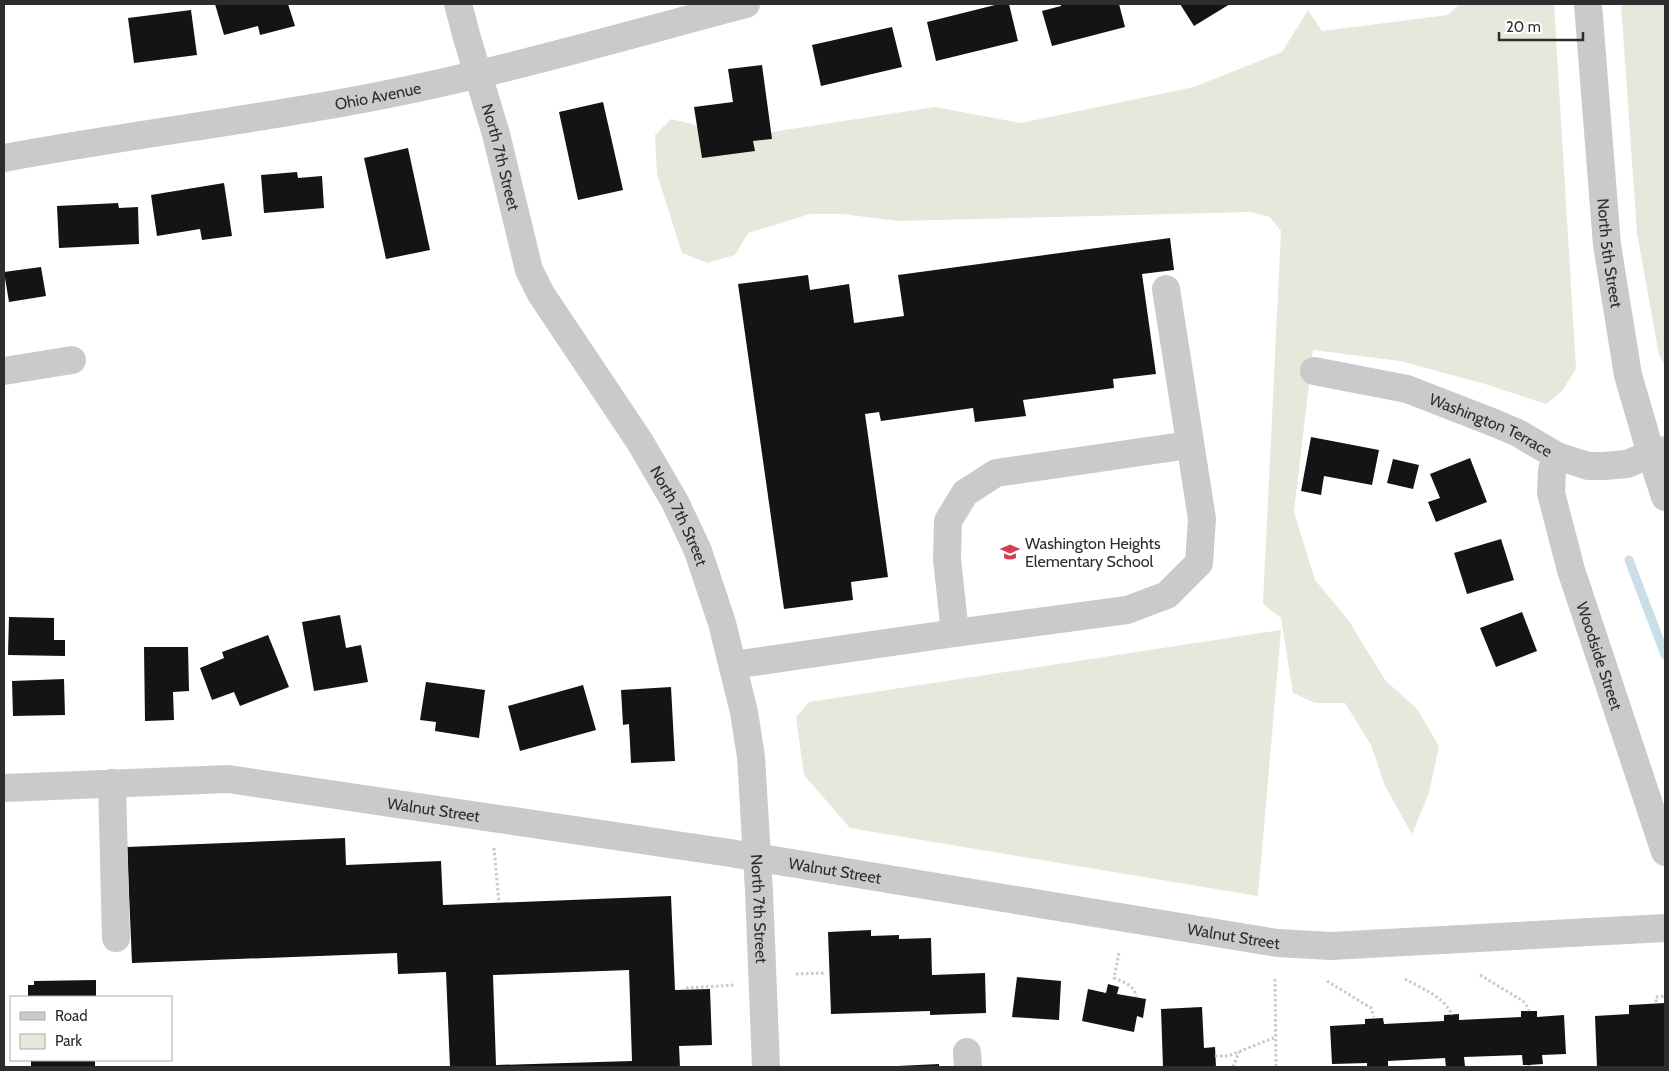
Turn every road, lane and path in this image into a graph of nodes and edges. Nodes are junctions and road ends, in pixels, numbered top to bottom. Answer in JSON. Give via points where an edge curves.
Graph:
{"nodes":[{"id":1,"x":458,"y":4,"type":"edge"},
{"id":2,"x":746,"y":4,"type":"edge"},
{"id":3,"x":1588,"y":4,"type":"edge"},
{"id":4,"x":478,"y":74,"type":"junction"},
{"id":5,"x":4,"y":158,"type":"edge"},
{"id":6,"x":1166,"y":289,"type":"dead end"},
{"id":7,"x":72,"y":360,"type":"dead end"},
{"id":8,"x":4,"y":371,"type":"edge"},
{"id":9,"x":1314,"y":371,"type":"dead end"},
{"id":10,"x":1189,"y":445,"type":"junction"},
{"id":11,"x":1658,"y":452,"type":"edge"},
{"id":12,"x":1558,"y":456,"type":"junction"},
{"id":13,"x":1665,"y":497,"type":"edge"},
{"id":14,"x":956,"y":633,"type":"junction"},
{"id":15,"x":733,"y":665,"type":"junction"},
{"id":16,"x":112,"y":783,"type":"junction"},
{"id":17,"x":4,"y":788,"type":"edge"},
{"id":18,"x":494,"y":848,"type":"dead end"},
{"id":19,"x":1665,"y":852,"type":"edge"},
{"id":20,"x":757,"y":857,"type":"junction"},
{"id":21,"x":499,"y":903,"type":"dead end"},
{"id":22,"x":1665,"y":928,"type":"edge"},
{"id":23,"x":116,"y":938,"type":"dead end"},
{"id":24,"x":1119,"y":953,"type":"dead end"},
{"id":25,"x":826,"y":973,"type":"dead end"},
{"id":26,"x":796,"y":974,"type":"dead end"},
{"id":27,"x":1480,"y":975,"type":"dead end"},
{"id":28,"x":1275,"y":979,"type":"dead end"},
{"id":29,"x":1405,"y":979,"type":"dead end"},
{"id":30,"x":1327,"y":981,"type":"dead end"},
{"id":31,"x":738,"y":985,"type":"dead end"},
{"id":32,"x":686,"y":988,"type":"dead end"},
{"id":33,"x":1665,"y":996,"type":"edge"},
{"id":34,"x":1136,"y":997,"type":"dead end"},
{"id":35,"x":1656,"y":1002,"type":"dead end"},
{"id":36,"x":1529,"y":1011,"type":"dead end"},
{"id":37,"x":1452,"y":1015,"type":"dead end"},
{"id":38,"x":1374,"y":1017,"type":"dead end"},
{"id":39,"x":1276,"y":1037,"type":"junction"},
{"id":40,"x":1239,"y":1052,"type":"junction"},
{"id":41,"x":1216,"y":1056,"type":"dead end"},
{"id":42,"x":766,"y":1067,"type":"edge"},
{"id":43,"x":1232,"y":1067,"type":"edge"},
{"id":44,"x":1276,"y":1067,"type":"edge"}],
"edges":[{"from":1,"to":4,"type":"street","name":"North 7th Street"},
{"from":2,"to":4,"type":"street","name":"Ohio Avenue"},
{"from":3,"to":11,"type":"street","name":"North 5th Street","via":[[1607,244],[1628,375]]},
{"from":4,"to":5,"type":"street","name":"Ohio Avenue","via":[[358,100]]},
{"from":4,"to":15,"type":"street","name":"North 7th Street","via":[[530,270],[541,294],[640,442],[675,502],[698,551]]},
{"from":6,"to":10,"type":"street"},
{"from":7,"to":8,"type":"street"},
{"from":9,"to":12,"type":"street","name":"Washington Terrace","via":[[1407,389],[1518,433]]},
{"from":10,"to":14,"type":"street","via":[[996,473],[965,493],[948,520],[947,559]]},
{"from":10,"to":14,"type":"street","via":[[1202,519],[1199,563],[1167,596],[1127,610]]},
{"from":11,"to":12,"type":"street","name":"Washington Terrace","via":[[1627,464],[1604,466],[1588,466]]},
{"from":11,"to":13,"type":"street","name":"North 5th Street"},
{"from":12,"to":19,"type":"street","name":"Woodside Street","via":[[1552,470],[1551,494],[1571,570]]},
{"from":14,"to":15,"type":"street"},
{"from":15,"to":20,"type":"street","name":"North 7th Street","via":[[751,757]]},
{"from":16,"to":17,"type":"street","name":"Walnut Street"},
{"from":16,"to":20,"type":"street","name":"Walnut Street","via":[[228,779]]},
{"from":16,"to":23,"type":"street"},
{"from":18,"to":21,"type":"path"},
{"from":20,"to":22,"type":"street","name":"Walnut Street","via":[[1277,943],[1331,946]]},
{"from":20,"to":42,"type":"street","name":"North 7th Street"},
{"from":24,"to":34,"type":"path","via":[[1114,978],[1130,986]]},
{"from":25,"to":26,"type":"path"},
{"from":27,"to":36,"type":"path","via":[[1523,1001]]},
{"from":28,"to":39,"type":"path"},
{"from":29,"to":37,"type":"path","via":[[1440,1000]]},
{"from":30,"to":38,"type":"path","via":[[1371,1008]]},
{"from":31,"to":32,"type":"path"},
{"from":33,"to":35,"type":"path","via":[[1656,997]]},
{"from":39,"to":40,"type":"path"},
{"from":39,"to":44,"type":"path"},
{"from":40,"to":41,"type":"path"},
{"from":40,"to":43,"type":"path"}]}
